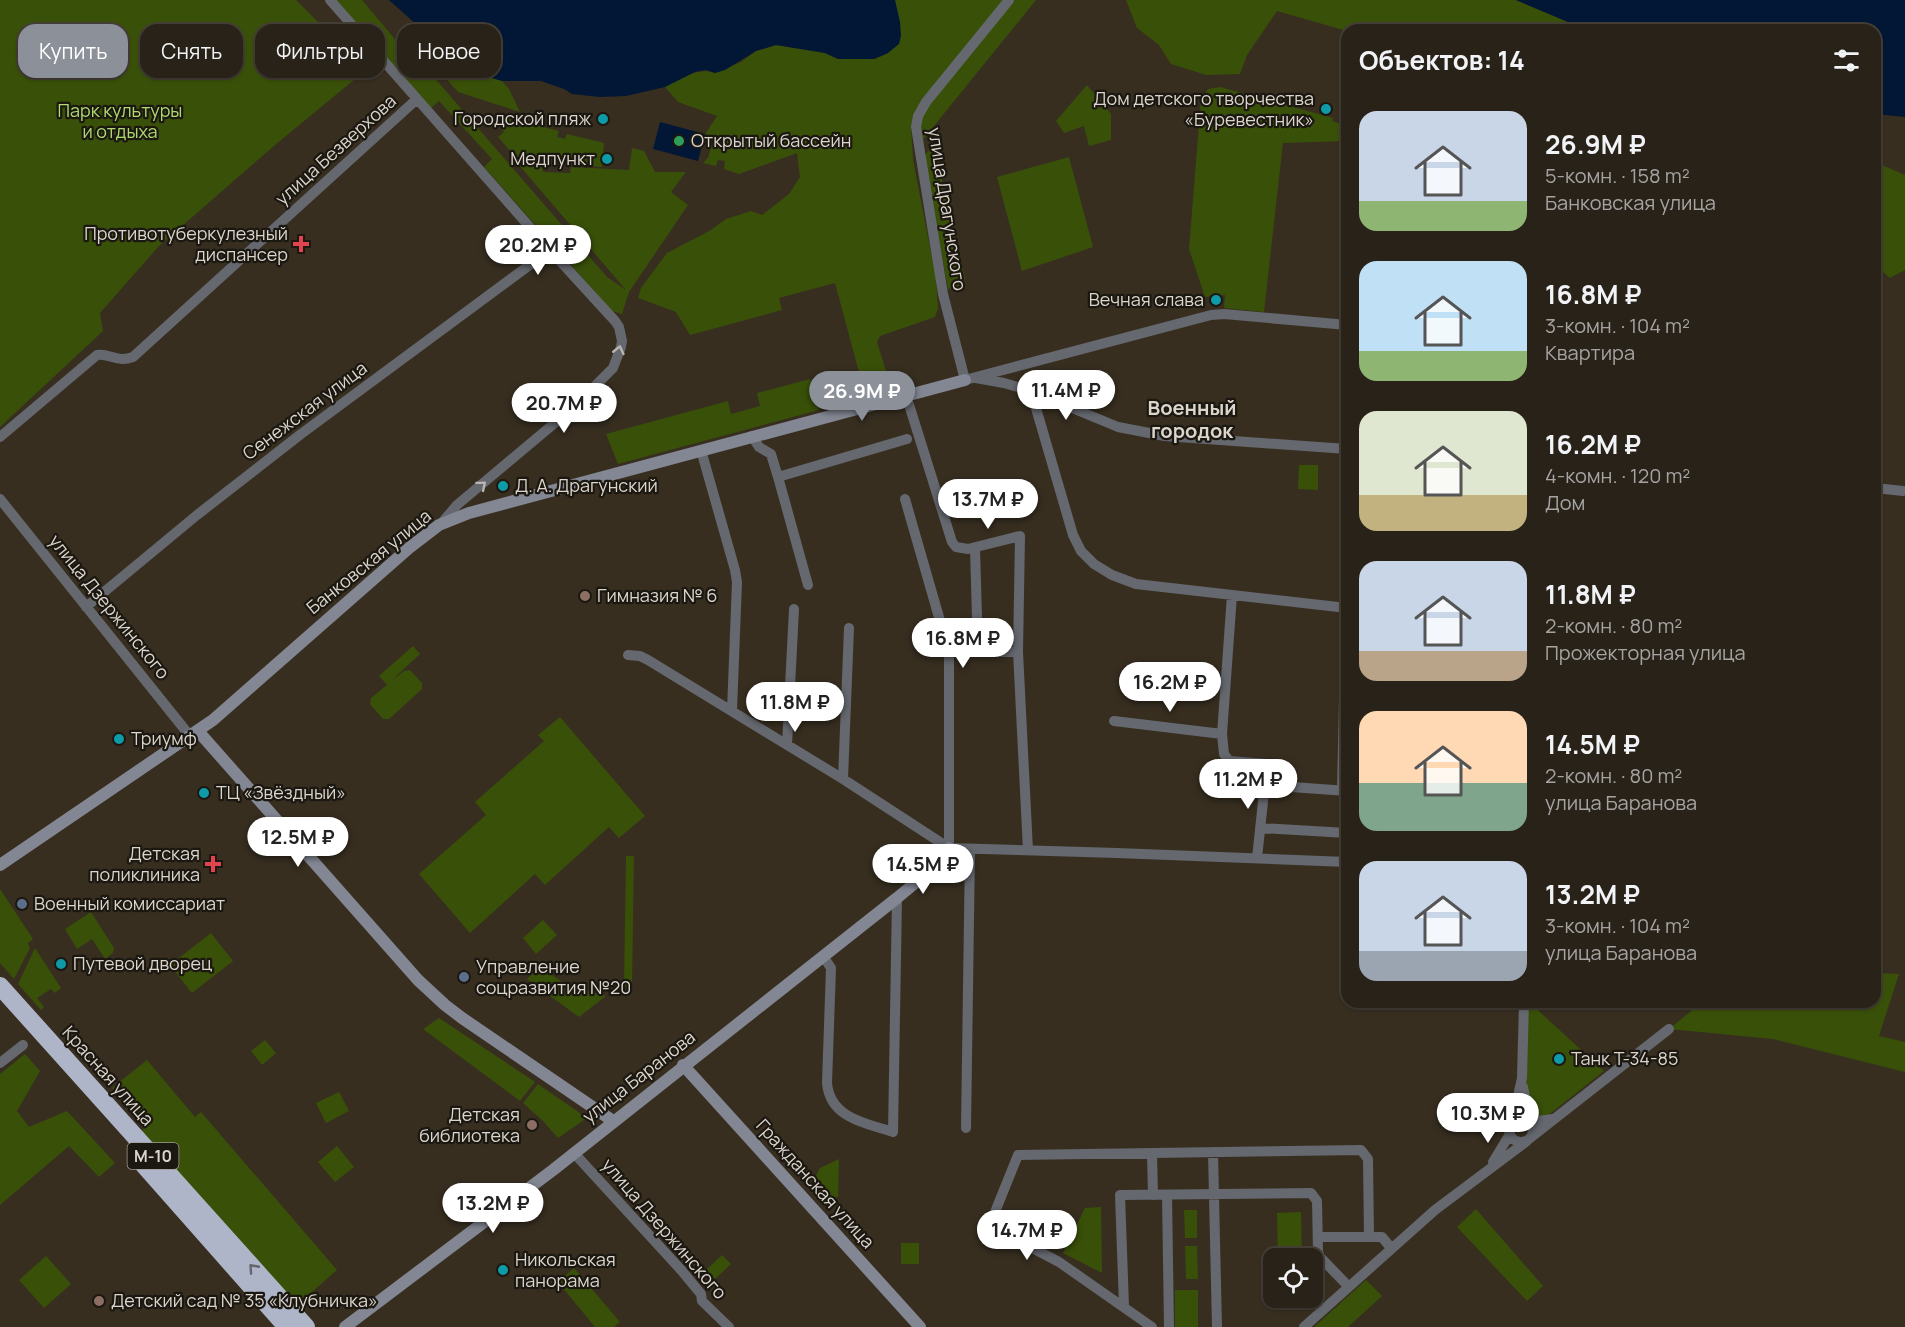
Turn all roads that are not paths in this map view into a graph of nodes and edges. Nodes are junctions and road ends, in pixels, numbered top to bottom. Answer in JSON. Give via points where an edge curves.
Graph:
{"nodes":[{"id":1,"x":330,"y":0,"type":"edge"},
{"id":2,"x":1009,"y":0,"type":"edge"},
{"id":3,"x":417,"y":99,"type":"junction"},
{"id":4,"x":550,"y":250,"type":"junction"},
{"id":5,"x":1341,"y":324,"type":"edge"},
{"id":6,"x":968,"y":379,"type":"junction"},
{"id":7,"x":1031,"y":391,"type":"junction"},
{"id":8,"x":906,"y":395,"type":"junction"},
{"id":9,"x":752,"y":436,"type":"junction"},
{"id":10,"x":0,"y":437,"type":"edge"},
{"id":11,"x":907,"y":439,"type":"dead end"},
{"id":12,"x":1341,"y":449,"type":"edge"},
{"id":13,"x":701,"y":450,"type":"junction"},
{"id":14,"x":778,"y":477,"type":"junction"},
{"id":15,"x":1881,"y":489,"type":"edge"},
{"id":16,"x":1903,"y":491,"type":"dead end"},
{"id":17,"x":905,"y":499,"type":"dead end"},
{"id":18,"x":0,"y":500,"type":"edge"},
{"id":19,"x":439,"y":525,"type":"junction"},
{"id":20,"x":975,"y":548,"type":"junction"},
{"id":21,"x":808,"y":585,"type":"dead end"},
{"id":22,"x":1232,"y":595,"type":"junction"},
{"id":23,"x":86,"y":607,"type":"junction"},
{"id":24,"x":1341,"y":607,"type":"edge"},
{"id":25,"x":794,"y":609,"type":"dead end"},
{"id":26,"x":849,"y":628,"type":"dead end"},
{"id":27,"x":949,"y":652,"type":"junction"},
{"id":28,"x":978,"y":652,"type":"junction"},
{"id":29,"x":1018,"y":652,"type":"junction"},
{"id":30,"x":627,"y":655,"type":"dead end"},
{"id":31,"x":732,"y":710,"type":"junction"},
{"id":32,"x":1114,"y":721,"type":"dead end"},
{"id":33,"x":194,"y":733,"type":"junction"},
{"id":34,"x":1222,"y":734,"type":"junction"},
{"id":35,"x":787,"y":745,"type":"junction"},
{"id":36,"x":843,"y":779,"type":"junction"},
{"id":37,"x":1265,"y":785,"type":"junction"},
{"id":38,"x":1341,"y":790,"type":"edge"},
{"id":39,"x":1260,"y":828,"type":"junction"},
{"id":40,"x":1341,"y":833,"type":"edge"},
{"id":41,"x":950,"y":848,"type":"junction"},
{"id":42,"x":970,"y":849,"type":"junction"},
{"id":43,"x":1028,"y":850,"type":"junction"},
{"id":44,"x":1257,"y":858,"type":"junction"},
{"id":45,"x":1341,"y":862,"type":"edge"},
{"id":46,"x":0,"y":865,"type":"edge"},
{"id":47,"x":897,"y":898,"type":"junction"},
{"id":48,"x":823,"y":956,"type":"junction"},
{"id":49,"x":0,"y":986,"type":"edge"},
{"id":50,"x":0,"y":1001,"type":"edge"},
{"id":51,"x":1524,"y":1008,"type":"edge"},
{"id":52,"x":1669,"y":1029,"type":"dead end"},
{"id":53,"x":23,"y":1045,"type":"dead end"},
{"id":54,"x":0,"y":1063,"type":"edge"},
{"id":55,"x":683,"y":1065,"type":"junction"},
{"id":56,"x":1522,"y":1078,"type":"junction"},
{"id":57,"x":599,"y":1111,"type":"junction"},
{"id":58,"x":1557,"y":1118,"type":"junction"},
{"id":59,"x":613,"y":1121,"type":"junction"},
{"id":60,"x":1530,"y":1122,"type":"junction"},
{"id":61,"x":966,"y":1128,"type":"dead end"},
{"id":62,"x":1511,"y":1128,"type":"junction"},
{"id":63,"x":599,"y":1132,"type":"junction"},
{"id":64,"x":1529,"y":1139,"type":"junction"},
{"id":65,"x":1213,"y":1152,"type":"junction"},
{"id":66,"x":574,"y":1153,"type":"junction"},
{"id":67,"x":1152,"y":1153,"type":"junction"},
{"id":68,"x":1489,"y":1168,"type":"junction"},
{"id":69,"x":1214,"y":1194,"type":"junction"},
{"id":70,"x":1153,"y":1195,"type":"junction"},
{"id":71,"x":1167,"y":1195,"type":"junction"},
{"id":72,"x":1369,"y":1237,"type":"junction"},
{"id":73,"x":1318,"y":1238,"type":"junction"},
{"id":74,"x":1391,"y":1248,"type":"junction"},
{"id":75,"x":1349,"y":1287,"type":"junction"},
{"id":76,"x":1124,"y":1306,"type":"junction"},
{"id":77,"x":286,"y":1327,"type":"edge"},
{"id":78,"x":306,"y":1327,"type":"edge"},
{"id":79,"x":345,"y":1327,"type":"edge"},
{"id":80,"x":729,"y":1327,"type":"edge"},
{"id":81,"x":920,"y":1327,"type":"edge"},
{"id":82,"x":1152,"y":1327,"type":"edge"},
{"id":83,"x":1170,"y":1327,"type":"edge"},
{"id":84,"x":1217,"y":1327,"type":"edge"},
{"id":85,"x":1304,"y":1327,"type":"edge"}],
"edges":[{"from":1,"to":3,"type":"street"},
{"from":2,"to":6,"type":"street","name":"улица Драгунского","via":[[926,102],[916,127],[943,294]]},
{"from":3,"to":4,"type":"street"},
{"from":3,"to":10,"type":"street","name":"улица Безверхова","via":[[133,357],[121,360],[97,356]]},
{"from":19,"to":4,"type":"street","one_way":true,"via":[[457,505],[595,388],[617,360],[621,347],[619,327]]},
{"from":4,"to":23,"type":"street","name":"Сенежская улица","via":[[301,434]]},
{"from":5,"to":6,"type":"street","via":[[1211,315]]},
{"from":6,"to":7,"type":"street"},
{"from":6,"to":8,"type":"street","name":"Банковская улица"},
{"from":7,"to":12,"type":"street","via":[[1118,426],[1165,436]]},
{"from":7,"to":22,"type":"street","via":[[1081,551],[1112,575],[1146,586]]},
{"from":8,"to":9,"type":"street","name":"Банковская улица"},
{"from":8,"to":20,"type":"street","via":[[952,542],[963,550]]},
{"from":9,"to":13,"type":"street","name":"Банковская улица"},
{"from":9,"to":14,"type":"street","via":[[759,447],[771,454]]},
{"from":11,"to":14,"type":"street"},
{"from":13,"to":19,"type":"street","name":"Банковская улица","via":[[469,513]]},
{"from":13,"to":31,"type":"street","via":[[736,576]]},
{"from":14,"to":21,"type":"street"},
{"from":15,"to":16,"type":"street"},
{"from":17,"to":27,"type":"street"},
{"from":18,"to":23,"type":"street","name":"улица Дзержинского"},
{"from":19,"to":33,"type":"street","name":"Банковская улица"},
{"from":20,"to":28,"type":"street"},
{"from":20,"to":29,"type":"street","via":[[1020,536]]},
{"from":22,"to":24,"type":"street"},
{"from":22,"to":34,"type":"street"},
{"from":23,"to":33,"type":"street","name":"улица Дзержинского"},
{"from":25,"to":35,"type":"street"},
{"from":26,"to":36,"type":"street"},
{"from":27,"to":28,"type":"street"},
{"from":27,"to":41,"type":"street"},
{"from":28,"to":29,"type":"street"},
{"from":29,"to":43,"type":"street"},
{"from":30,"to":31,"type":"street","via":[[648,660]]},
{"from":31,"to":35,"type":"street"},
{"from":32,"to":34,"type":"street"},
{"from":33,"to":46,"type":"street","name":"Банковская улица"},
{"from":33,"to":57,"type":"street","name":"улица Дзержинского","via":[[418,980],[462,1018]]},
{"from":34,"to":37,"type":"street","via":[[1228,761],[1267,764]]},
{"from":35,"to":36,"type":"street"},
{"from":36,"to":41,"type":"street"},
{"from":37,"to":38,"type":"street"},
{"from":37,"to":39,"type":"street"},
{"from":39,"to":40,"type":"street"},
{"from":39,"to":44,"type":"street"},
{"from":41,"to":42,"type":"street"},
{"from":41,"to":47,"type":"street","name":"улица Баранова"},
{"from":42,"to":43,"type":"street"},
{"from":42,"to":61,"type":"street"},
{"from":43,"to":44,"type":"street"},
{"from":44,"to":45,"type":"street"},
{"from":47,"to":48,"type":"street","name":"улица Баранова"},
{"from":47,"to":48,"type":"street","via":[[892,1132],[853,1120],[831,1100],[827,1083],[831,968]]},
{"from":48,"to":55,"type":"street","name":"улица Баранова"},
{"from":78,"to":49,"type":"highway","name":"Красная улица","number":"М-10","one_way":true},
{"from":50,"to":77,"type":"highway","name":"Красная улица","number":"М-10"},
{"from":51,"to":56,"type":"street"},
{"from":52,"to":58,"type":"street"},
{"from":53,"to":54,"type":"street"},
{"from":55,"to":59,"type":"street","name":"улица Баранова"},
{"from":55,"to":81,"type":"street","name":"Гражданская улица"},
{"from":56,"to":60,"type":"street"},
{"from":56,"to":62,"type":"street"},
{"from":57,"to":59,"type":"street","name":"улица Дзержинского"},
{"from":57,"to":63,"type":"street","via":[[603,1121]]},
{"from":58,"to":60,"type":"street"},
{"from":58,"to":64,"type":"street"},
{"from":59,"to":63,"type":"street","name":"улица Баранова"},
{"from":60,"to":62,"type":"street","via":[[1521,1118]]},
{"from":60,"to":64,"type":"street","via":[[1533,1129]]},
{"from":62,"to":64,"type":"street","via":[[1518,1142]]},
{"from":62,"to":68,"type":"street"},
{"from":63,"to":66,"type":"street","name":"улица Баранова"},
{"from":64,"to":68,"type":"street"},
{"from":65,"to":67,"type":"street"},
{"from":65,"to":69,"type":"street"},
{"from":65,"to":72,"type":"street","via":[[1361,1150],[1368,1158]]},
{"from":66,"to":79,"type":"street","name":"улица Баранова"},
{"from":66,"to":80,"type":"street","name":"улица Дзержинского"},
{"from":67,"to":70,"type":"street"},
{"from":67,"to":76,"type":"street","via":[[1018,1155],[995,1212],[1002,1232],[1059,1262]]},
{"from":68,"to":74,"type":"street"},
{"from":69,"to":71,"type":"street"},
{"from":69,"to":73,"type":"street","via":[[1311,1193],[1317,1201]]},
{"from":69,"to":84,"type":"street"},
{"from":70,"to":71,"type":"street"},
{"from":70,"to":76,"type":"street","via":[[1120,1195]]},
{"from":71,"to":83,"type":"street"},
{"from":72,"to":73,"type":"street"},
{"from":72,"to":74,"type":"street","via":[[1382,1237]]},
{"from":73,"to":75,"type":"street","via":[[1320,1257]]},
{"from":74,"to":75,"type":"street"},
{"from":75,"to":85,"type":"street"},
{"from":76,"to":82,"type":"street"}]}
